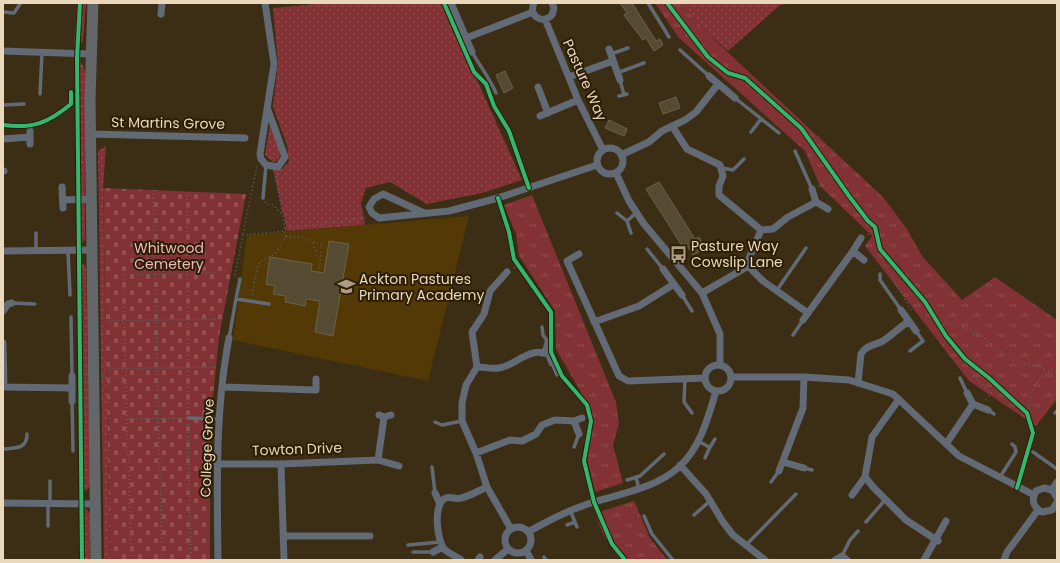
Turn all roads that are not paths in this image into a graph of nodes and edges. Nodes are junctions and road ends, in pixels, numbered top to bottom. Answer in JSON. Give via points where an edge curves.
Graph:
{"nodes":[{"id":1,"x":93,"y":3,"type":"edge"},
{"id":2,"x":162,"y":3,"type":"edge"},
{"id":3,"x":265,"y":3,"type":"edge"},
{"id":4,"x":451,"y":3,"type":"edge"},
{"id":5,"x":534,"y":3,"type":"edge"},
{"id":6,"x":554,"y":3,"type":"edge"},
{"id":7,"x":648,"y":3,"type":"edge"},
{"id":8,"x":20,"y":4,"type":"dead end"},
{"id":9,"x":3,"y":12,"type":"edge"},
{"id":10,"x":533,"y":12,"type":"junction"},
{"id":11,"x":161,"y":14,"type":"dead end"},
{"id":12,"x":546,"y":19,"type":"junction"},
{"id":13,"x":669,"y":37,"type":"dead end"},
{"id":14,"x":466,"y":38,"type":"junction"},
{"id":15,"x":628,"y":48,"type":"dead end"},
{"id":16,"x":680,"y":50,"type":"dead end"},
{"id":17,"x":3,"y":51,"type":"edge"},
{"id":18,"x":42,"y":52,"type":"junction"},
{"id":19,"x":472,"y":52,"type":"joint"},
{"id":20,"x":91,"y":54,"type":"junction"},
{"id":21,"x":611,"y":55,"type":"junction"},
{"id":22,"x":644,"y":63,"type":"dead end"},
{"id":23,"x":569,"y":76,"type":"junction"},
{"id":24,"x":619,"y":76,"type":"junction"},
{"id":25,"x":709,"y":76,"type":"joint"},
{"id":26,"x":718,"y":84,"type":"junction"},
{"id":27,"x":538,"y":86,"type":"dead end"},
{"id":28,"x":496,"y":93,"type":"dead end"},
{"id":29,"x":40,"y":94,"type":"dead end"},
{"id":30,"x":619,"y":96,"type":"dead end"},
{"id":31,"x":735,"y":98,"type":"joint"},
{"id":32,"x":578,"y":100,"type":"junction"},
{"id":33,"x":24,"y":104,"type":"dead end"},
{"id":34,"x":3,"y":105,"type":"edge"},
{"id":35,"x":268,"y":110,"type":"junction"},
{"id":36,"x":548,"y":112,"type":"junction"},
{"id":37,"x":540,"y":116,"type":"dead end"},
{"id":38,"x":761,"y":119,"type":"junction"},
{"id":39,"x":672,"y":126,"type":"junction"},
{"id":40,"x":751,"y":132,"type":"dead end"},
{"id":41,"x":779,"y":133,"type":"dead end"},
{"id":42,"x":91,"y":134,"type":"junction"},
{"id":43,"x":30,"y":138,"type":"dead end"},
{"id":44,"x":244,"y":138,"type":"dead end"},
{"id":45,"x":3,"y":139,"type":"edge"},
{"id":46,"x":603,"y":150,"type":"junction"},
{"id":47,"x":796,"y":151,"type":"dead end"},
{"id":48,"x":621,"y":155,"type":"junction"},
{"id":49,"x":744,"y":160,"type":"dead end"},
{"id":50,"x":263,"y":162,"type":"junction"},
{"id":51,"x":597,"y":165,"type":"junction"},
{"id":52,"x":722,"y":168,"type":"junction"},
{"id":53,"x":616,"y":173,"type":"junction"},
{"id":54,"x":62,"y":187,"type":"dead end"},
{"id":55,"x":812,"y":188,"type":"joint"},
{"id":56,"x":263,"y":198,"type":"road end"},
{"id":57,"x":91,"y":199,"type":"junction"},
{"id":58,"x":816,"y":202,"type":"junction"},
{"id":59,"x":828,"y":209,"type":"dead end"},
{"id":60,"x":424,"y":213,"type":"junction"},
{"id":61,"x":617,"y":213,"type":"dead end"},
{"id":62,"x":636,"y":213,"type":"junction"},
{"id":63,"x":627,"y":221,"type":"junction"},
{"id":64,"x":760,"y":230,"type":"junction"},
{"id":65,"x":36,"y":233,"type":"dead end"},
{"id":66,"x":631,"y":233,"type":"dead end"},
{"id":67,"x":862,"y":238,"type":"road end"},
{"id":68,"x":806,"y":248,"type":"dead end"},
{"id":69,"x":647,"y":249,"type":"dead end"},
{"id":70,"x":68,"y":250,"type":"junction"},
{"id":71,"x":91,"y":250,"type":"junction"},
{"id":72,"x":3,"y":251,"type":"edge"},
{"id":73,"x":36,"y":251,"type":"junction"},
{"id":74,"x":853,"y":251,"type":"junction"},
{"id":75,"x":578,"y":254,"type":"dead end"},
{"id":76,"x":864,"y":260,"type":"dead end"},
{"id":77,"x":747,"y":264,"type":"junction"},
{"id":78,"x":663,"y":270,"type":"joint"},
{"id":79,"x":507,"y":272,"type":"dead end"},
{"id":80,"x":880,"y":274,"type":"dead end"},
{"id":81,"x":240,"y":279,"type":"dead end"},
{"id":82,"x":674,"y":284,"type":"junction"},
{"id":83,"x":777,"y":290,"type":"junction"},
{"id":84,"x":702,"y":293,"type":"junction"},
{"id":85,"x":70,"y":295,"type":"dead end"},
{"id":86,"x":682,"y":295,"type":"joint"},
{"id":87,"x":236,"y":299,"type":"junction"},
{"id":88,"x":12,"y":303,"type":"joint"},
{"id":89,"x":35,"y":304,"type":"dead end"},
{"id":90,"x":269,"y":304,"type":"dead end"},
{"id":91,"x":901,"y":310,"type":"joint"},
{"id":92,"x":3,"y":311,"type":"edge"},
{"id":93,"x":692,"y":311,"type":"dead end"},
{"id":94,"x":808,"y":313,"type":"junction"},
{"id":95,"x":71,"y":317,"type":"dead end"},
{"id":96,"x":803,"y":320,"type":"joint"},
{"id":97,"x":908,"y":320,"type":"junction"},
{"id":98,"x":594,"y":322,"type":"junction"},
{"id":99,"x":542,"y":327,"type":"dead end"},
{"id":100,"x":916,"y":331,"type":"joint"},
{"id":101,"x":793,"y":335,"type":"dead end"},
{"id":102,"x":228,"y":338,"type":"joint"},
{"id":103,"x":548,"y":342,"type":"joint"},
{"id":104,"x":3,"y":343,"type":"edge"},
{"id":105,"x":910,"y":351,"type":"dead end"},
{"id":106,"x":542,"y":353,"type":"junction"},
{"id":107,"x":552,"y":362,"type":"joint"},
{"id":108,"x":720,"y":365,"type":"junction"},
{"id":109,"x":477,"y":367,"type":"junction"},
{"id":110,"x":557,"y":375,"type":"dead end"},
{"id":111,"x":72,"y":376,"type":"joint"},
{"id":112,"x":731,"y":377,"type":"junction"},
{"id":113,"x":804,"y":377,"type":"junction"},
{"id":114,"x":685,"y":378,"type":"junction"},
{"id":115,"x":705,"y":378,"type":"junction"},
{"id":116,"x":960,"y":378,"type":"dead end"},
{"id":117,"x":316,"y":379,"type":"dead end"},
{"id":118,"x":858,"y":383,"type":"junction"},
{"id":119,"x":4,"y":387,"type":"edge"},
{"id":120,"x":223,"y":387,"type":"junction"},
{"id":121,"x":72,"y":388,"type":"junction"},
{"id":122,"x":716,"y":391,"type":"junction"},
{"id":123,"x":967,"y":393,"type":"joint"},
{"id":124,"x":899,"y":399,"type":"junction"},
{"id":125,"x":72,"y":402,"type":"joint"},
{"id":126,"x":973,"y":404,"type":"junction"},
{"id":127,"x":985,"y":408,"type":"joint"},
{"id":128,"x":692,"y":413,"type":"dead end"},
{"id":129,"x":994,"y":414,"type":"dead end"},
{"id":130,"x":391,"y":415,"type":"dead end"},
{"id":131,"x":188,"y":418,"type":"road end"},
{"id":132,"x":219,"y":418,"type":"junction"},
{"id":133,"x":582,"y":418,"type":"dead end"},
{"id":134,"x":574,"y":420,"type":"junction"},
{"id":135,"x":462,"y":421,"type":"junction"},
{"id":136,"x":435,"y":422,"type":"dead end"},
{"id":137,"x":442,"y":425,"type":"junction"},
{"id":138,"x":440,"y":429,"type":"dead end"},
{"id":139,"x":27,"y":434,"type":"dead end"},
{"id":140,"x":579,"y":434,"type":"joint"},
{"id":141,"x":716,"y":439,"type":"dead end"},
{"id":142,"x":698,"y":441,"type":"junction"},
{"id":143,"x":946,"y":444,"type":"junction"},
{"id":144,"x":1012,"y":444,"type":"dead end"},
{"id":145,"x":574,"y":447,"type":"dead end"},
{"id":146,"x":709,"y":447,"type":"junction"},
{"id":147,"x":3,"y":449,"type":"edge"},
{"id":148,"x":73,"y":451,"type":"dead end"},
{"id":149,"x":1033,"y":452,"type":"dead end"},
{"id":150,"x":476,"y":453,"type":"junction"},
{"id":151,"x":664,"y":454,"type":"dead end"},
{"id":152,"x":705,"y":458,"type":"dead end"},
{"id":153,"x":378,"y":460,"type":"junction"},
{"id":154,"x":783,"y":462,"type":"junction"},
{"id":155,"x":217,"y":464,"type":"junction"},
{"id":156,"x":280,"y":464,"type":"junction"},
{"id":157,"x":680,"y":465,"type":"junction"},
{"id":158,"x":399,"y":466,"type":"dead end"},
{"id":159,"x":432,"y":467,"type":"dead end"},
{"id":160,"x":804,"y":468,"type":"joint"},
{"id":161,"x":1057,"y":469,"type":"edge"},
{"id":162,"x":779,"y":470,"type":"joint"},
{"id":163,"x":812,"y":470,"type":"dead end"},
{"id":164,"x":636,"y":477,"type":"junction"},
{"id":165,"x":865,"y":477,"type":"junction"},
{"id":166,"x":999,"y":478,"type":"junction"},
{"id":167,"x":627,"y":480,"type":"dead end"},
{"id":168,"x":50,"y":481,"type":"dead end"},
{"id":169,"x":771,"y":482,"type":"dead end"},
{"id":170,"x":1057,"y":482,"type":"edge"},
{"id":171,"x":487,"y":487,"type":"junction"},
{"id":172,"x":639,"y":489,"type":"junction"},
{"id":173,"x":1052,"y":490,"type":"junction"},
{"id":174,"x":434,"y":493,"type":"joint"},
{"id":175,"x":796,"y":494,"type":"dead end"},
{"id":176,"x":852,"y":495,"type":"dead end"},
{"id":177,"x":1034,"y":495,"type":"junction"},
{"id":178,"x":1057,"y":498,"type":"edge"},
{"id":179,"x":885,"y":500,"type":"junction"},
{"id":180,"x":710,"y":501,"type":"junction"},
{"id":181,"x":3,"y":503,"type":"edge"},
{"id":182,"x":49,"y":503,"type":"junction"},
{"id":183,"x":96,"y":504,"type":"junction"},
{"id":184,"x":440,"y":504,"type":"junction"},
{"id":185,"x":1057,"y":504,"type":"edge"},
{"id":186,"x":570,"y":510,"type":"junction"},
{"id":187,"x":1038,"y":510,"type":"junction"},
{"id":188,"x":694,"y":515,"type":"dead end"},
{"id":189,"x":644,"y":516,"type":"dead end"},
{"id":190,"x":946,"y":521,"type":"dead end"},
{"id":191,"x":575,"y":522,"type":"junction"},
{"id":192,"x":866,"y":522,"type":"dead end"},
{"id":193,"x":567,"y":525,"type":"dead end"},
{"id":194,"x":48,"y":526,"type":"dead end"},
{"id":195,"x":577,"y":527,"type":"dead end"},
{"id":196,"x":511,"y":529,"type":"junction"},
{"id":197,"x":858,"y":531,"type":"dead end"},
{"id":198,"x":528,"y":532,"type":"junction"},
{"id":199,"x":284,"y":536,"type":"junction"},
{"id":200,"x":371,"y":536,"type":"dead end"},
{"id":201,"x":937,"y":540,"type":"junction"},
{"id":202,"x":442,"y":544,"type":"junction"},
{"id":203,"x":408,"y":545,"type":"dead end"},
{"id":204,"x":746,"y":545,"type":"junction"},
{"id":205,"x":508,"y":549,"type":"junction"},
{"id":206,"x":526,"y":550,"type":"junction"},
{"id":207,"x":413,"y":552,"type":"dead end"},
{"id":208,"x":433,"y":552,"type":"joint"},
{"id":209,"x":845,"y":558,"type":"edge"},
{"id":210,"x":96,"y":560,"type":"edge"},
{"id":211,"x":218,"y":560,"type":"edge"},
{"id":212,"x":284,"y":560,"type":"edge"},
{"id":213,"x":461,"y":560,"type":"edge"},
{"id":214,"x":495,"y":560,"type":"edge"},
{"id":215,"x":532,"y":560,"type":"edge"},
{"id":216,"x":673,"y":560,"type":"edge"},
{"id":217,"x":764,"y":560,"type":"edge"},
{"id":218,"x":835,"y":560,"type":"edge"},
{"id":219,"x":924,"y":560,"type":"edge"},
{"id":220,"x":1004,"y":560,"type":"edge"}],
"edges":[{"from":1,"to":20,"type":"main road"},
{"from":2,"to":11,"type":"street"},
{"from":3,"to":35,"type":"street","via":[[274,64]]},
{"from":4,"to":14,"type":"street"},
{"from":5,"to":10,"type":"street"},
{"from":6,"to":12,"type":"street","via":[[552,14]]},
{"from":7,"to":13,"type":"lane"},
{"from":8,"to":9,"type":"lane","via":[[14,13]]},
{"from":10,"to":12,"type":"street","via":[[537,17]]},
{"from":10,"to":14,"type":"street"},
{"from":12,"to":23,"type":"street","name":"Pasture Way"},
{"from":14,"to":19,"type":"street"},
{"from":15,"to":21,"type":"lane"},
{"from":16,"to":25,"type":"lane"},
{"from":17,"to":18,"type":"street"},
{"from":18,"to":20,"type":"street"},
{"from":18,"to":29,"type":"lane"},
{"from":19,"to":28,"type":"lane","via":[[484,74],[491,80]]},
{"from":20,"to":42,"type":"main road"},
{"from":21,"to":23,"type":"street"},
{"from":21,"to":24,"type":"street"},
{"from":22,"to":24,"type":"lane"},
{"from":23,"to":32,"type":"street","name":"Pasture Way"},
{"from":24,"to":30,"type":"lane","via":[[626,94]]},
{"from":25,"to":26,"type":"street"},
{"from":26,"to":31,"type":"street"},
{"from":26,"to":39,"type":"street","via":[[696,112]]},
{"from":27,"to":36,"type":"street"},
{"from":31,"to":38,"type":"lane"},
{"from":32,"to":36,"type":"street"},
{"from":32,"to":46,"type":"street","name":"Pasture Way"},
{"from":33,"to":34,"type":"lane"},
{"from":35,"to":50,"type":"street","via":[[260,154]]},
{"from":35,"to":50,"type":"street","via":[[285,157],[281,165],[274,167]]},
{"from":36,"to":37,"type":"street"},
{"from":38,"to":40,"type":"lane"},
{"from":38,"to":41,"type":"lane"},
{"from":39,"to":48,"type":"street","via":[[649,142]]},
{"from":39,"to":52,"type":"street","via":[[687,149]]},
{"from":42,"to":44,"type":"street","name":"St Martins Grove"},
{"from":42,"to":57,"type":"main road"},
{"from":43,"to":45,"type":"street"},
{"from":46,"to":48,"type":"street","via":[[614,149]]},
{"from":46,"to":51,"type":"street","via":[[597,156]]},
{"from":47,"to":55,"type":"lane"},
{"from":48,"to":53,"type":"street","via":[[621,167]]},
{"from":49,"to":52,"type":"lane","via":[[733,170]]},
{"from":50,"to":56,"type":"lane"},
{"from":51,"to":53,"type":"street","via":[[605,174]]},
{"from":51,"to":60,"type":"street","via":[[498,198],[449,211]]},
{"from":52,"to":64,"type":"street","via":[[724,176],[719,186],[719,195]]},
{"from":53,"to":62,"type":"street"},
{"from":54,"to":57,"type":"street","via":[[63,204]]},
{"from":55,"to":58,"type":"street"},
{"from":57,"to":71,"type":"main road"},
{"from":58,"to":59,"type":"street"},
{"from":58,"to":64,"type":"street","via":[[788,217],[773,229]]},
{"from":60,"to":60,"type":"street","via":[[379,218],[370,210],[370,203],[383,194]]},
{"from":61,"to":63,"type":"lane"},
{"from":62,"to":63,"type":"lane"},
{"from":62,"to":84,"type":"street"},
{"from":63,"to":66,"type":"lane"},
{"from":64,"to":77,"type":"street"},
{"from":65,"to":73,"type":"lane"},
{"from":67,"to":74,"type":"street"},
{"from":68,"to":83,"type":"lane"},
{"from":69,"to":78,"type":"lane"},
{"from":70,"to":71,"type":"street"},
{"from":70,"to":73,"type":"street"},
{"from":70,"to":85,"type":"lane"},
{"from":71,"to":183,"type":"main road"},
{"from":72,"to":73,"type":"street"},
{"from":74,"to":76,"type":"street"},
{"from":74,"to":94,"type":"street"},
{"from":75,"to":98,"type":"street","via":[[567,261]]},
{"from":77,"to":83,"type":"street","via":[[763,281]]},
{"from":77,"to":84,"type":"street","via":[[736,275]]},
{"from":78,"to":82,"type":"street"},
{"from":79,"to":109,"type":"street","via":[[490,291],[484,314],[472,332]]},
{"from":80,"to":91,"type":"lane","via":[[880,280]]},
{"from":81,"to":87,"type":"lane"},
{"from":82,"to":86,"type":"street"},
{"from":82,"to":98,"type":"street","via":[[640,306]]},
{"from":83,"to":94,"type":"street"},
{"from":84,"to":108,"type":"street","via":[[720,334]]},
{"from":86,"to":93,"type":"lane"},
{"from":87,"to":90,"type":"lane"},
{"from":87,"to":102,"type":"lane"},
{"from":88,"to":89,"type":"lane"},
{"from":88,"to":92,"type":"street"},
{"from":91,"to":97,"type":"street"},
{"from":94,"to":96,"type":"street"},
{"from":95,"to":111,"type":"lane"},
{"from":96,"to":101,"type":"lane"},
{"from":97,"to":100,"type":"street"},
{"from":97,"to":118,"type":"street","via":[[882,342],[863,350]]},
{"from":98,"to":114,"type":"street","via":[[619,376],[628,381]]},
{"from":99,"to":103,"type":"lane"},
{"from":100,"to":105,"type":"lane","via":[[923,341]]},
{"from":102,"to":120,"type":"street","name":"College Grove"},
{"from":103,"to":106,"type":"street","via":[[546,350]]},
{"from":104,"to":119,"type":"street"},
{"from":106,"to":107,"type":"street","via":[[549,355]]},
{"from":106,"to":109,"type":"street","via":[[524,356],[500,368]]},
{"from":107,"to":110,"type":"lane"},
{"from":108,"to":112,"type":"street","via":[[728,370]]},
{"from":108,"to":115,"type":"street","via":[[709,368]]},
{"from":109,"to":135,"type":"street","via":[[466,384]]},
{"from":111,"to":121,"type":"street"},
{"from":112,"to":113,"type":"street"},
{"from":112,"to":122,"type":"street","via":[[726,388]]},
{"from":113,"to":118,"type":"street"},
{"from":113,"to":154,"type":"street","via":[[803,408]]},
{"from":114,"to":115,"type":"street"},
{"from":114,"to":128,"type":"lane","via":[[684,402]]},
{"from":115,"to":122,"type":"street","via":[[707,385]]},
{"from":116,"to":123,"type":"lane"},
{"from":117,"to":120,"type":"street","via":[[316,390]]},
{"from":118,"to":124,"type":"street","via":[[893,394]]},
{"from":119,"to":121,"type":"street"},
{"from":120,"to":132,"type":"street","name":"College Grove"},
{"from":121,"to":125,"type":"street"},
{"from":122,"to":142,"type":"street"},
{"from":123,"to":126,"type":"street"},
{"from":124,"to":143,"type":"street"},
{"from":124,"to":165,"type":"street","via":[[872,437]]},
{"from":125,"to":148,"type":"lane"},
{"from":126,"to":127,"type":"street"},
{"from":126,"to":143,"type":"street"},
{"from":127,"to":129,"type":"lane"},
{"from":130,"to":153,"type":"street","via":[[381,416]]},
{"from":131,"to":132,"type":"lane"},
{"from":132,"to":155,"type":"street","name":"College Grove"},
{"from":133,"to":134,"type":"street"},
{"from":134,"to":140,"type":"street"},
{"from":134,"to":150,"type":"street","via":[[555,420],[542,425],[536,434],[522,441],[510,440]]},
{"from":135,"to":137,"type":"lane"},
{"from":135,"to":150,"type":"street"},
{"from":136,"to":137,"type":"lane"},
{"from":137,"to":138,"type":"lane"},
{"from":139,"to":147,"type":"lane","via":[[27,442],[23,446]]},
{"from":140,"to":145,"type":"lane"},
{"from":141,"to":146,"type":"lane"},
{"from":142,"to":146,"type":"lane"},
{"from":142,"to":157,"type":"street"},
{"from":143,"to":166,"type":"street","via":[[959,456]]},
{"from":144,"to":166,"type":"lane","via":[[1016,452]]},
{"from":146,"to":152,"type":"lane"},
{"from":149,"to":161,"type":"lane"},
{"from":150,"to":171,"type":"street"},
{"from":151,"to":164,"type":"lane","via":[[649,469]]},
{"from":153,"to":156,"type":"street","name":"Towton Drive"},
{"from":153,"to":158,"type":"street","name":"Towton Drive"},
{"from":154,"to":160,"type":"street"},
{"from":154,"to":162,"type":"street"},
{"from":155,"to":156,"type":"street","name":"Towton Drive"},
{"from":155,"to":211,"type":"street","name":"College Grove"},
{"from":156,"to":199,"type":"street"},
{"from":157,"to":172,"type":"street","via":[[645,488]]},
{"from":157,"to":180,"type":"street"},
{"from":159,"to":174,"type":"lane"},
{"from":160,"to":163,"type":"lane"},
{"from":162,"to":169,"type":"lane"},
{"from":164,"to":167,"type":"lane"},
{"from":164,"to":172,"type":"lane"},
{"from":165,"to":176,"type":"street"},
{"from":165,"to":179,"type":"street"},
{"from":166,"to":177,"type":"street"},
{"from":168,"to":182,"type":"lane"},
{"from":170,"to":173,"type":"street"},
{"from":171,"to":184,"type":"street","via":[[459,499],[447,498]]},
{"from":171,"to":196,"type":"street"},
{"from":172,"to":186,"type":"street"},
{"from":173,"to":177,"type":"street","via":[[1040,489]]},
{"from":173,"to":178,"type":"street"},
{"from":174,"to":184,"type":"street"},
{"from":175,"to":204,"type":"lane"},
{"from":177,"to":187,"type":"street","via":[[1033,503]]},
{"from":179,"to":192,"type":"lane"},
{"from":179,"to":201,"type":"street","via":[[906,520]]},
{"from":180,"to":188,"type":"lane"},
{"from":180,"to":204,"type":"street","via":[[733,535]]},
{"from":181,"to":182,"type":"street"},
{"from":182,"to":183,"type":"street"},
{"from":182,"to":194,"type":"lane"},
{"from":183,"to":210,"type":"main road"},
{"from":184,"to":202,"type":"street","via":[[436,520]]},
{"from":185,"to":187,"type":"street","via":[[1048,512]]},
{"from":186,"to":191,"type":"lane"},
{"from":186,"to":198,"type":"street"},
{"from":187,"to":220,"type":"street","via":[[1007,552]]},
{"from":189,"to":216,"type":"lane","via":[[652,534]]},
{"from":190,"to":201,"type":"street"},
{"from":191,"to":193,"type":"lane"},
{"from":191,"to":195,"type":"lane"},
{"from":196,"to":198,"type":"street","via":[[520,528]]},
{"from":196,"to":205,"type":"street","via":[[505,538]]},
{"from":197,"to":209,"type":"lane","via":[[850,540]]},
{"from":198,"to":206,"type":"street","via":[[530,541]]},
{"from":199,"to":200,"type":"street"},
{"from":199,"to":212,"type":"street"},
{"from":201,"to":219,"type":"street"},
{"from":202,"to":203,"type":"lane"},
{"from":202,"to":208,"type":"street"},
{"from":202,"to":213,"type":"street"},
{"from":204,"to":217,"type":"street"},
{"from":205,"to":206,"type":"street","via":[[516,553]]},
{"from":205,"to":214,"type":"street"},
{"from":206,"to":215,"type":"street"},
{"from":207,"to":208,"type":"lane"},
{"from":209,"to":218,"type":"street"}]}
